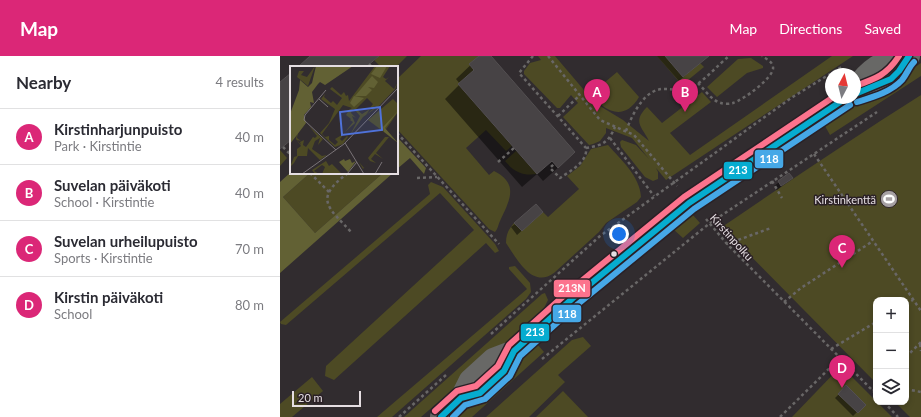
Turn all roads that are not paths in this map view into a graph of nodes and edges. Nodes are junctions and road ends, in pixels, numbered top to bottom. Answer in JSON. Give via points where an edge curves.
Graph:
{"nodes":[{"id":1,"x":908,"y":57,"type":"edge"},
{"id":2,"x":861,"y":81,"type":"edge"},
{"id":3,"x":861,"y":92,"type":"edge"},
{"id":4,"x":837,"y":104,"type":"edge"},
{"id":5,"x":441,"y":417,"type":"edge"}],
"edges":[{"from":1,"to":2,"type":"street","via":[[890,59],[865,75]]},
{"from":1,"to":3,"type":"street","via":[[899,72],[874,89]]},
{"from":4,"to":5,"type":"street","via":[[690,203],[573,298],[514,351],[504,371],[480,393],[461,398]]}]}
